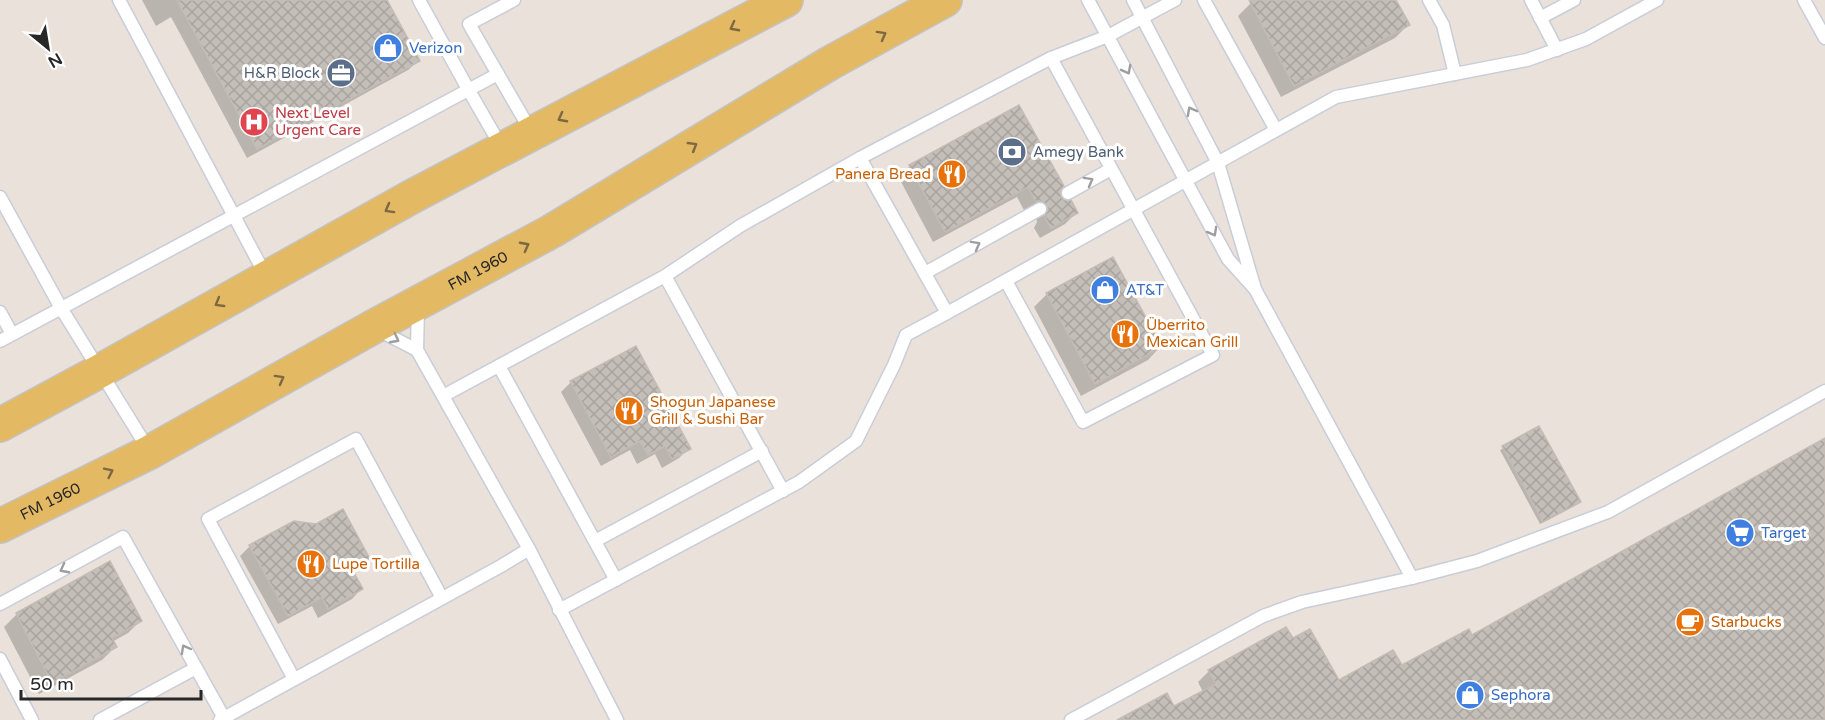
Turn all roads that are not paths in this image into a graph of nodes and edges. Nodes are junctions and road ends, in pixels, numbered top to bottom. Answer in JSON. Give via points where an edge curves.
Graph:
{"nodes":[{"id":1,"x":119,"y":0,"type":"edge"},
{"id":2,"x":419,"y":0,"type":"edge"},
{"id":3,"x":514,"y":0,"type":"edge"},
{"id":4,"x":786,"y":0,"type":"edge"},
{"id":5,"x":945,"y":0,"type":"edge"},
{"id":6,"x":1088,"y":0,"type":"edge"},
{"id":7,"x":1133,"y":0,"type":"edge"},
{"id":8,"x":1175,"y":0,"type":"edge"},
{"id":9,"x":1204,"y":0,"type":"edge"},
{"id":10,"x":1429,"y":0,"type":"edge"},
{"id":11,"x":1531,"y":0,"type":"edge"},
{"id":12,"x":1574,"y":0,"type":"edge"},
{"id":13,"x":1657,"y":0,"type":"edge"},
{"id":14,"x":1804,"y":0,"type":"edge"},
{"id":15,"x":1142,"y":18,"type":"junction"},
{"id":16,"x":1540,"y":18,"type":"junction"},
{"id":17,"x":1108,"y":36,"type":"junction"},
{"id":18,"x":1825,"y":38,"type":"edge"},
{"id":19,"x":1557,"y":50,"type":"junction"},
{"id":20,"x":1051,"y":58,"type":"junction"},
{"id":21,"x":498,"y":74,"type":"junction"},
{"id":22,"x":1455,"y":74,"type":"junction"},
{"id":23,"x":468,"y":89,"type":"junction"},
{"id":24,"x":1276,"y":130,"type":"junction"},
{"id":25,"x":532,"y":134,"type":"junction"},
{"id":26,"x":502,"y":149,"type":"junction"},
{"id":27,"x":860,"y":158,"type":"junction"},
{"id":28,"x":1218,"y":163,"type":"junction"},
{"id":29,"x":1111,"y":170,"type":"junction"},
{"id":30,"x":1186,"y":180,"type":"junction"},
{"id":31,"x":1068,"y":194,"type":"dead end"},
{"id":32,"x":0,"y":197,"type":"edge"},
{"id":33,"x":1040,"y":209,"type":"dead end"},
{"id":34,"x":1133,"y":210,"type":"junction"},
{"id":35,"x":233,"y":216,"type":"junction"},
{"id":36,"x":925,"y":273,"type":"junction"},
{"id":37,"x":266,"y":276,"type":"junction"},
{"id":38,"x":666,"y":276,"type":"junction"},
{"id":39,"x":1006,"y":281,"type":"junction"},
{"id":40,"x":1255,"y":289,"type":"junction"},
{"id":41,"x":418,"y":303,"type":"junction"},
{"id":42,"x":61,"y":308,"type":"junction"},
{"id":43,"x":0,"y":312,"type":"edge"},
{"id":44,"x":946,"y":313,"type":"junction"},
{"id":45,"x":373,"y":327,"type":"junction"},
{"id":46,"x":12,"y":334,"type":"junction"},
{"id":47,"x":0,"y":341,"type":"edge"},
{"id":48,"x":417,"y":350,"type":"junction"},
{"id":49,"x":499,"y":366,"type":"junction"},
{"id":50,"x":100,"y":371,"type":"junction"},
{"id":51,"x":1825,"y":391,"type":"edge"},
{"id":52,"x":443,"y":396,"type":"junction"},
{"id":53,"x":0,"y":425,"type":"edge"},
{"id":54,"x":762,"y":451,"type":"junction"},
{"id":55,"x":150,"y":452,"type":"junction"},
{"id":56,"x":783,"y":491,"type":"junction"},
{"id":57,"x":0,"y":526,"type":"edge"},
{"id":58,"x":595,"y":541,"type":"junction"},
{"id":59,"x":529,"y":549,"type":"junction"},
{"id":60,"x":1412,"y":578,"type":"junction"},
{"id":61,"x":616,"y":580,"type":"junction"},
{"id":62,"x":442,"y":598,"type":"junction"},
{"id":63,"x":0,"y":604,"type":"edge"},
{"id":64,"x":559,"y":610,"type":"junction"},
{"id":65,"x":0,"y":659,"type":"edge"},
{"id":66,"x":196,"y":668,"type":"junction"},
{"id":67,"x":294,"y":680,"type":"junction"},
{"id":68,"x":222,"y":719,"type":"edge"},
{"id":69,"x":32,"y":720,"type":"edge"},
{"id":70,"x":100,"y":720,"type":"edge"},
{"id":71,"x":617,"y":720,"type":"edge"},
{"id":72,"x":1071,"y":720,"type":"edge"}],
"edges":[{"from":1,"to":35,"type":"lane"},
{"from":2,"to":23,"type":"lane"},
{"from":3,"to":21,"type":"lane","via":[[469,24]]},
{"from":4,"to":25,"type":"main road","one_way":true},
{"from":41,"to":5,"type":"main road","name":"FM 1960","number":"FM 1960","one_way":true,"via":[[552,231],[830,63]]},
{"from":6,"to":17,"type":"lane"},
{"from":7,"to":15,"type":"lane"},
{"from":8,"to":15,"type":"lane"},
{"from":9,"to":24,"type":"lane"},
{"from":10,"to":22,"type":"lane","via":[[1443,25]]},
{"from":11,"to":16,"type":"lane"},
{"from":12,"to":16,"type":"lane"},
{"from":13,"to":19,"type":"lane","via":[[1586,39]]},
{"from":14,"to":18,"type":"lane"},
{"from":15,"to":17,"type":"lane"},
{"from":28,"to":15,"type":"lane","one_way":true},
{"from":16,"to":19,"type":"lane"},
{"from":17,"to":20,"type":"lane"},
{"from":17,"to":30,"type":"lane","one_way":true},
{"from":19,"to":22,"type":"lane"},
{"from":20,"to":27,"type":"lane"},
{"from":20,"to":29,"type":"lane"},
{"from":21,"to":23,"type":"lane"},
{"from":21,"to":25,"type":"lane"},
{"from":22,"to":24,"type":"lane","via":[[1336,97]]},
{"from":23,"to":26,"type":"lane"},
{"from":23,"to":35,"type":"lane"},
{"from":24,"to":28,"type":"lane"},
{"from":25,"to":26,"type":"main road"},
{"from":26,"to":37,"type":"main road","one_way":true},
{"from":27,"to":36,"type":"lane"},
{"from":27,"to":38,"type":"lane","via":[[741,225]]},
{"from":28,"to":30,"type":"lane"},
{"from":28,"to":40,"type":"lane"},
{"from":31,"to":29,"type":"lane","one_way":true},
{"from":29,"to":34,"type":"lane"},
{"from":30,"to":34,"type":"lane"},
{"from":30,"to":40,"type":"lane","one_way":true,"via":[[1228,259]]},
{"from":32,"to":42,"type":"lane"},
{"from":36,"to":33,"type":"lane","one_way":true},
{"from":34,"to":39,"type":"lane"},
{"from":34,"to":39,"type":"lane","via":[[1213,355],[1083,422]]},
{"from":35,"to":37,"type":"lane"},
{"from":35,"to":42,"type":"lane"},
{"from":36,"to":44,"type":"lane"},
{"from":37,"to":50,"type":"main road","one_way":true},
{"from":38,"to":49,"type":"lane"},
{"from":38,"to":54,"type":"lane"},
{"from":39,"to":44,"type":"lane"},
{"from":40,"to":60,"type":"lane"},
{"from":41,"to":45,"type":"main road","name":"FM 1960","number":"FM 1960"},
{"from":41,"to":48,"type":"lane"},
{"from":42,"to":46,"type":"lane"},
{"from":42,"to":50,"type":"lane"},
{"from":43,"to":46,"type":"lane"},
{"from":44,"to":56,"type":"lane","via":[[906,335],[856,441]]},
{"from":45,"to":48,"type":"lane","one_way":true},
{"from":55,"to":45,"type":"main road","name":"FM 1960","number":"FM 1960","one_way":true},
{"from":46,"to":47,"type":"lane"},
{"from":48,"to":52,"type":"lane"},
{"from":49,"to":52,"type":"lane"},
{"from":49,"to":58,"type":"lane"},
{"from":50,"to":53,"type":"main road"},
{"from":50,"to":55,"type":"lane"},
{"from":51,"to":60,"type":"lane","via":[[1608,512],[1477,561]]},
{"from":52,"to":59,"type":"lane"},
{"from":54,"to":56,"type":"lane"},
{"from":54,"to":58,"type":"lane"},
{"from":57,"to":55,"type":"main road","name":"FM 1960","number":"FM 1960","one_way":true},
{"from":56,"to":61,"type":"lane"},
{"from":58,"to":61,"type":"lane"},
{"from":59,"to":62,"type":"lane"},
{"from":59,"to":64,"type":"lane"},
{"from":60,"to":72,"type":"lane","via":[[1302,602],[1263,616]]},
{"from":61,"to":64,"type":"lane"},
{"from":62,"to":67,"type":"lane"},
{"from":62,"to":67,"type":"lane","via":[[356,439],[208,519]]},
{"from":66,"to":63,"type":"lane","one_way":true,"via":[[123,537]]},
{"from":64,"to":71,"type":"lane"},
{"from":65,"to":69,"type":"lane"},
{"from":66,"to":68,"type":"lane"},
{"from":66,"to":70,"type":"lane"},
{"from":67,"to":68,"type":"lane"}]}
